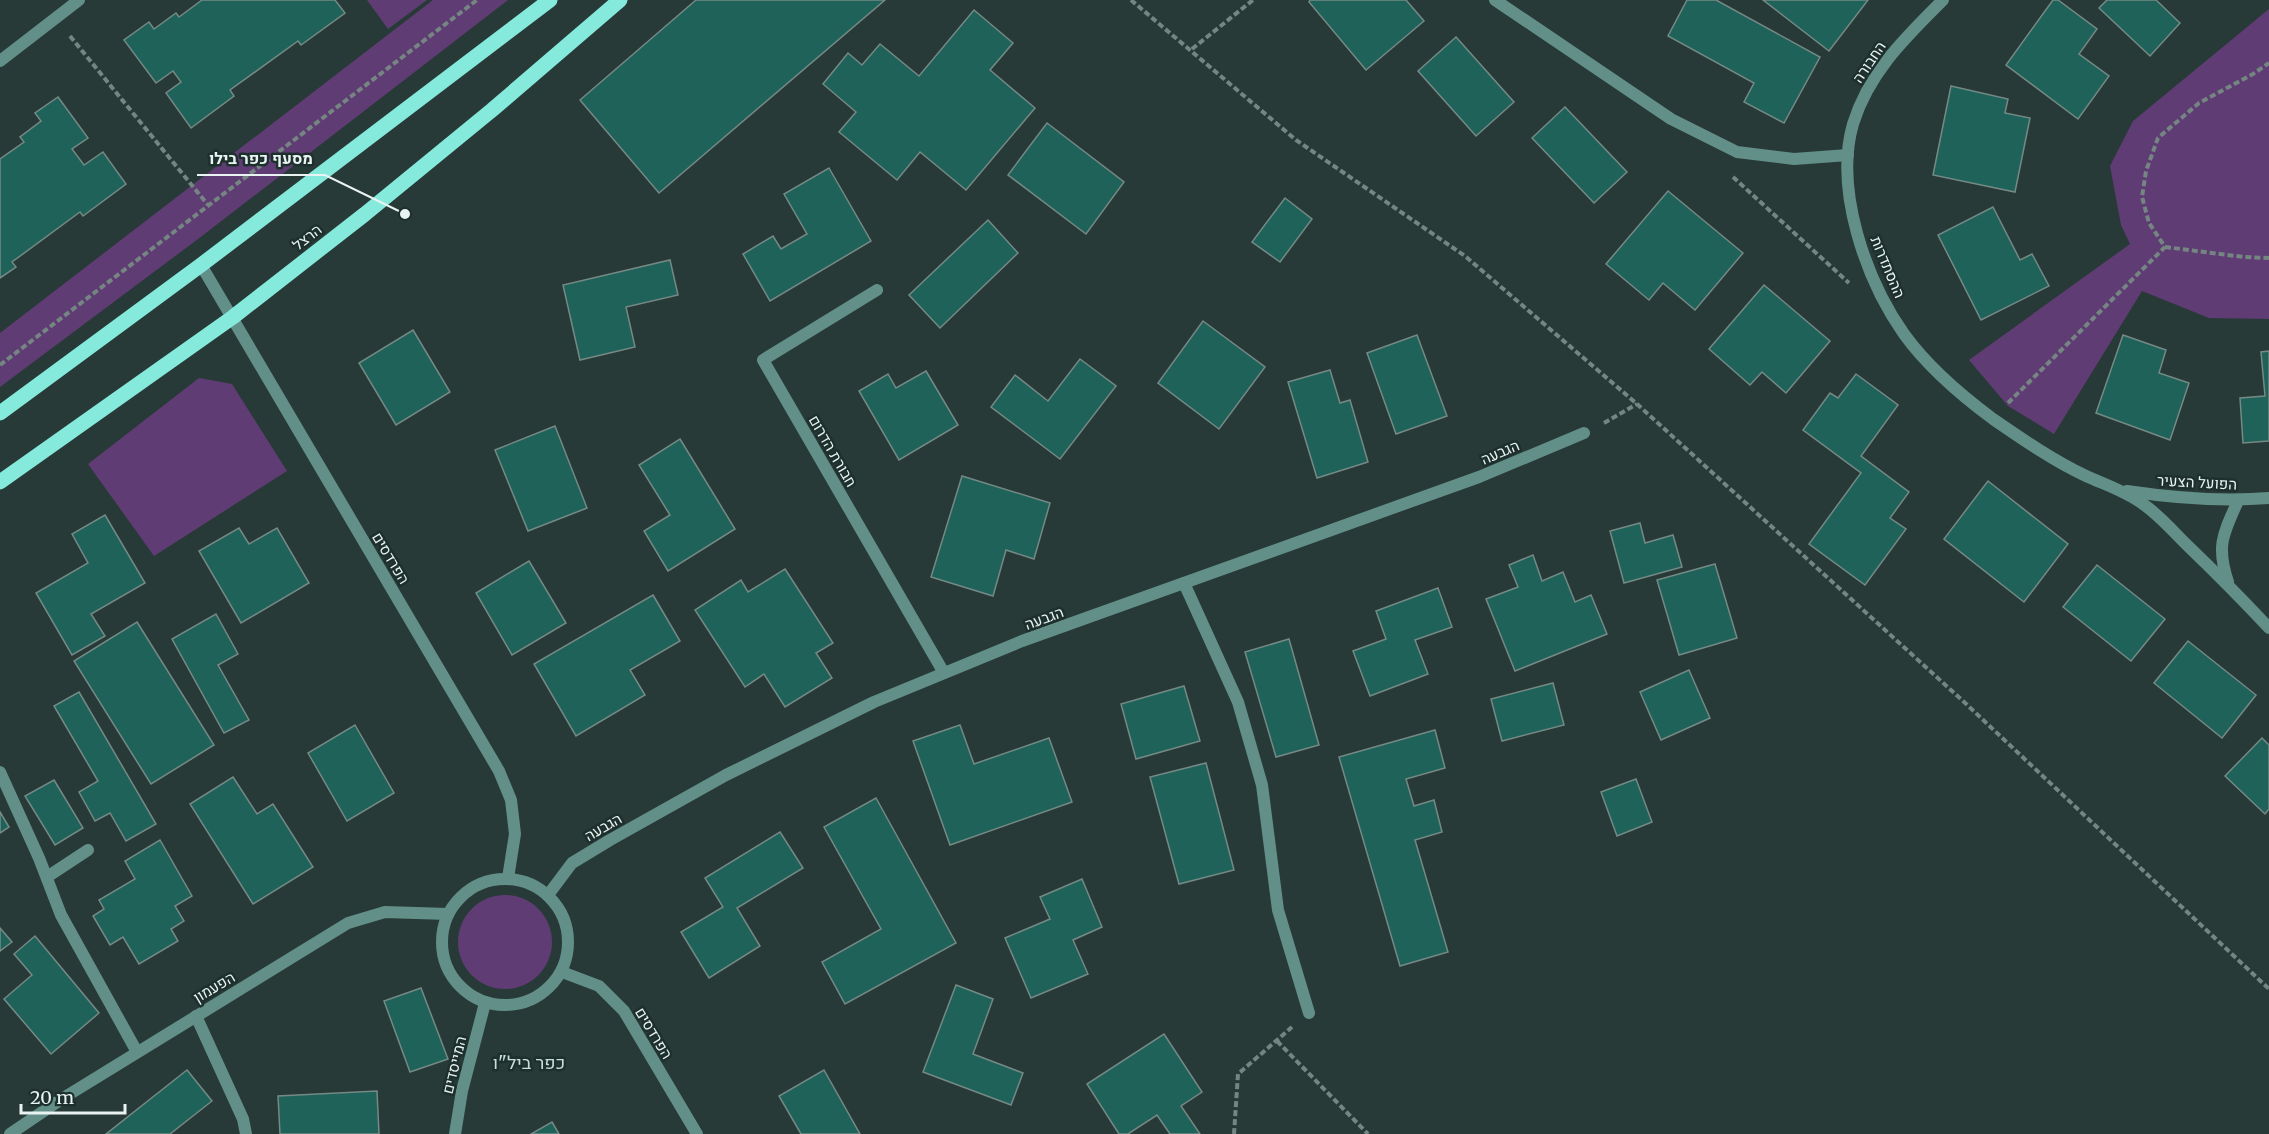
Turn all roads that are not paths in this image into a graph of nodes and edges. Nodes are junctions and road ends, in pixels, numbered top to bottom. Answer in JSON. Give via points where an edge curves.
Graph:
{"nodes":[{"id":1,"x":79,"y":0,"type":"edge"},
{"id":2,"x":550,"y":0,"type":"edge"},
{"id":3,"x":620,"y":0,"type":"edge"},
{"id":4,"x":1495,"y":0,"type":"edge"},
{"id":5,"x":1942,"y":0,"type":"edge"},
{"id":6,"x":0,"y":61,"type":"edge"},
{"id":7,"x":1848,"y":155,"type":"junction"},
{"id":8,"x":201,"y":265,"type":"junction"},
{"id":9,"x":877,"y":290,"type":"dead end"},
{"id":10,"x":233,"y":317,"type":"junction"},
{"id":11,"x":0,"y":413,"type":"edge"},
{"id":12,"x":1584,"y":433,"type":"road end"},
{"id":13,"x":0,"y":482,"type":"edge"},
{"id":14,"x":2123,"y":491,"type":"junction"},
{"id":15,"x":2269,"y":498,"type":"edge"},
{"id":16,"x":2238,"y":501,"type":"junction"},
{"id":17,"x":1184,"y":583,"type":"junction"},
{"id":18,"x":2230,"y":586,"type":"junction"},
{"id":19,"x":2269,"y":628,"type":"edge"},
{"id":20,"x":944,"y":674,"type":"junction"},
{"id":21,"x":0,"y":772,"type":"edge"},
{"id":22,"x":88,"y":850,"type":"dead end"},
{"id":23,"x":46,"y":877,"type":"junction"},
{"id":24,"x":508,"y":878,"type":"junction"},
{"id":25,"x":548,"y":895,"type":"junction"},
{"id":26,"x":448,"y":914,"type":"junction"},
{"id":27,"x":562,"y":972,"type":"junction"},
{"id":28,"x":485,"y":1003,"type":"junction"},
{"id":29,"x":1309,"y":1013,"type":"road end"},
{"id":30,"x":196,"y":1016,"type":"junction"},
{"id":31,"x":137,"y":1052,"type":"junction"},
{"id":32,"x":10,"y":1134,"type":"edge"},
{"id":33,"x":246,"y":1134,"type":"edge"},
{"id":34,"x":455,"y":1134,"type":"edge"},
{"id":35,"x":697,"y":1134,"type":"edge"}],
"edges":[{"from":1,"to":6,"type":"street"},
{"from":2,"to":8,"type":"main road"},
{"from":3,"to":10,"type":"main road","name":"הרצל","via":[[492,110]]},
{"from":4,"to":7,"type":"street","via":[[1671,119],[1737,152],[1794,159]]},
{"from":5,"to":7,"type":"street","name":"החבורה","via":[[1880,67],[1854,123]]},
{"from":7,"to":14,"type":"street","name":"ההסתדרות","via":[[1851,202],[1863,253],[1906,336],[1931,364],[1992,418],[2085,476]]},
{"from":8,"to":10,"type":"street","name":"הפרדסים"},
{"from":8,"to":11,"type":"main road"},
{"from":9,"to":20,"type":"street","name":"חבורת הדרום","via":[[763,360]]},
{"from":10,"to":13,"type":"main road","name":"הרצל"},
{"from":10,"to":24,"type":"street","name":"הפרדסים","via":[[499,771],[512,800],[515,834]]},
{"from":12,"to":17,"type":"street","name":"הגבעה","via":[[1479,477]]},
{"from":14,"to":16,"type":"street","name":"הפועל הצעיר"},
{"from":14,"to":18,"type":"street","name":"ההסתדרות","via":[[2158,515]]},
{"from":15,"to":16,"type":"street","name":"הפועל הצעיר"},
{"from":16,"to":18,"type":"street","name":"ההסתדרות","via":[[2222,540],[2222,562]]},
{"from":17,"to":20,"type":"street","name":"הגבעה"},
{"from":17,"to":29,"type":"street","via":[[1238,702],[1262,785],[1278,910]]},
{"from":18,"to":19,"type":"street","name":"ההסתדרות"},
{"from":20,"to":25,"type":"street","name":"הגבעה","via":[[874,702],[726,775],[572,863]]},
{"from":21,"to":23,"type":"street"},
{"from":22,"to":23,"type":"street"},
{"from":23,"to":31,"type":"street","via":[[61,915]]},
{"from":24,"to":25,"type":"street","via":[[530,883]]},
{"from":24,"to":26,"type":"street","via":[[486,881],[466,891]]},
{"from":25,"to":27,"type":"street","via":[[560,909],[568,929],[568,952]]},
{"from":26,"to":28,"type":"street","via":[[442,936],[443,958],[453,978],[468,994]]},
{"from":26,"to":30,"type":"street","name":"הפעמון","via":[[385,912],[348,922]]},
{"from":27,"to":28,"type":"street","via":[[548,990],[528,1002],[507,1006]]},
{"from":27,"to":35,"type":"street","name":"הפרדסים","via":[[599,986],[624,1011]]},
{"from":28,"to":34,"type":"street","name":"המייסדים"},
{"from":30,"to":31,"type":"street","name":"הפעמון"},
{"from":30,"to":33,"type":"street","via":[[243,1119]]},
{"from":31,"to":32,"type":"street","name":"הפעמון"}]}
